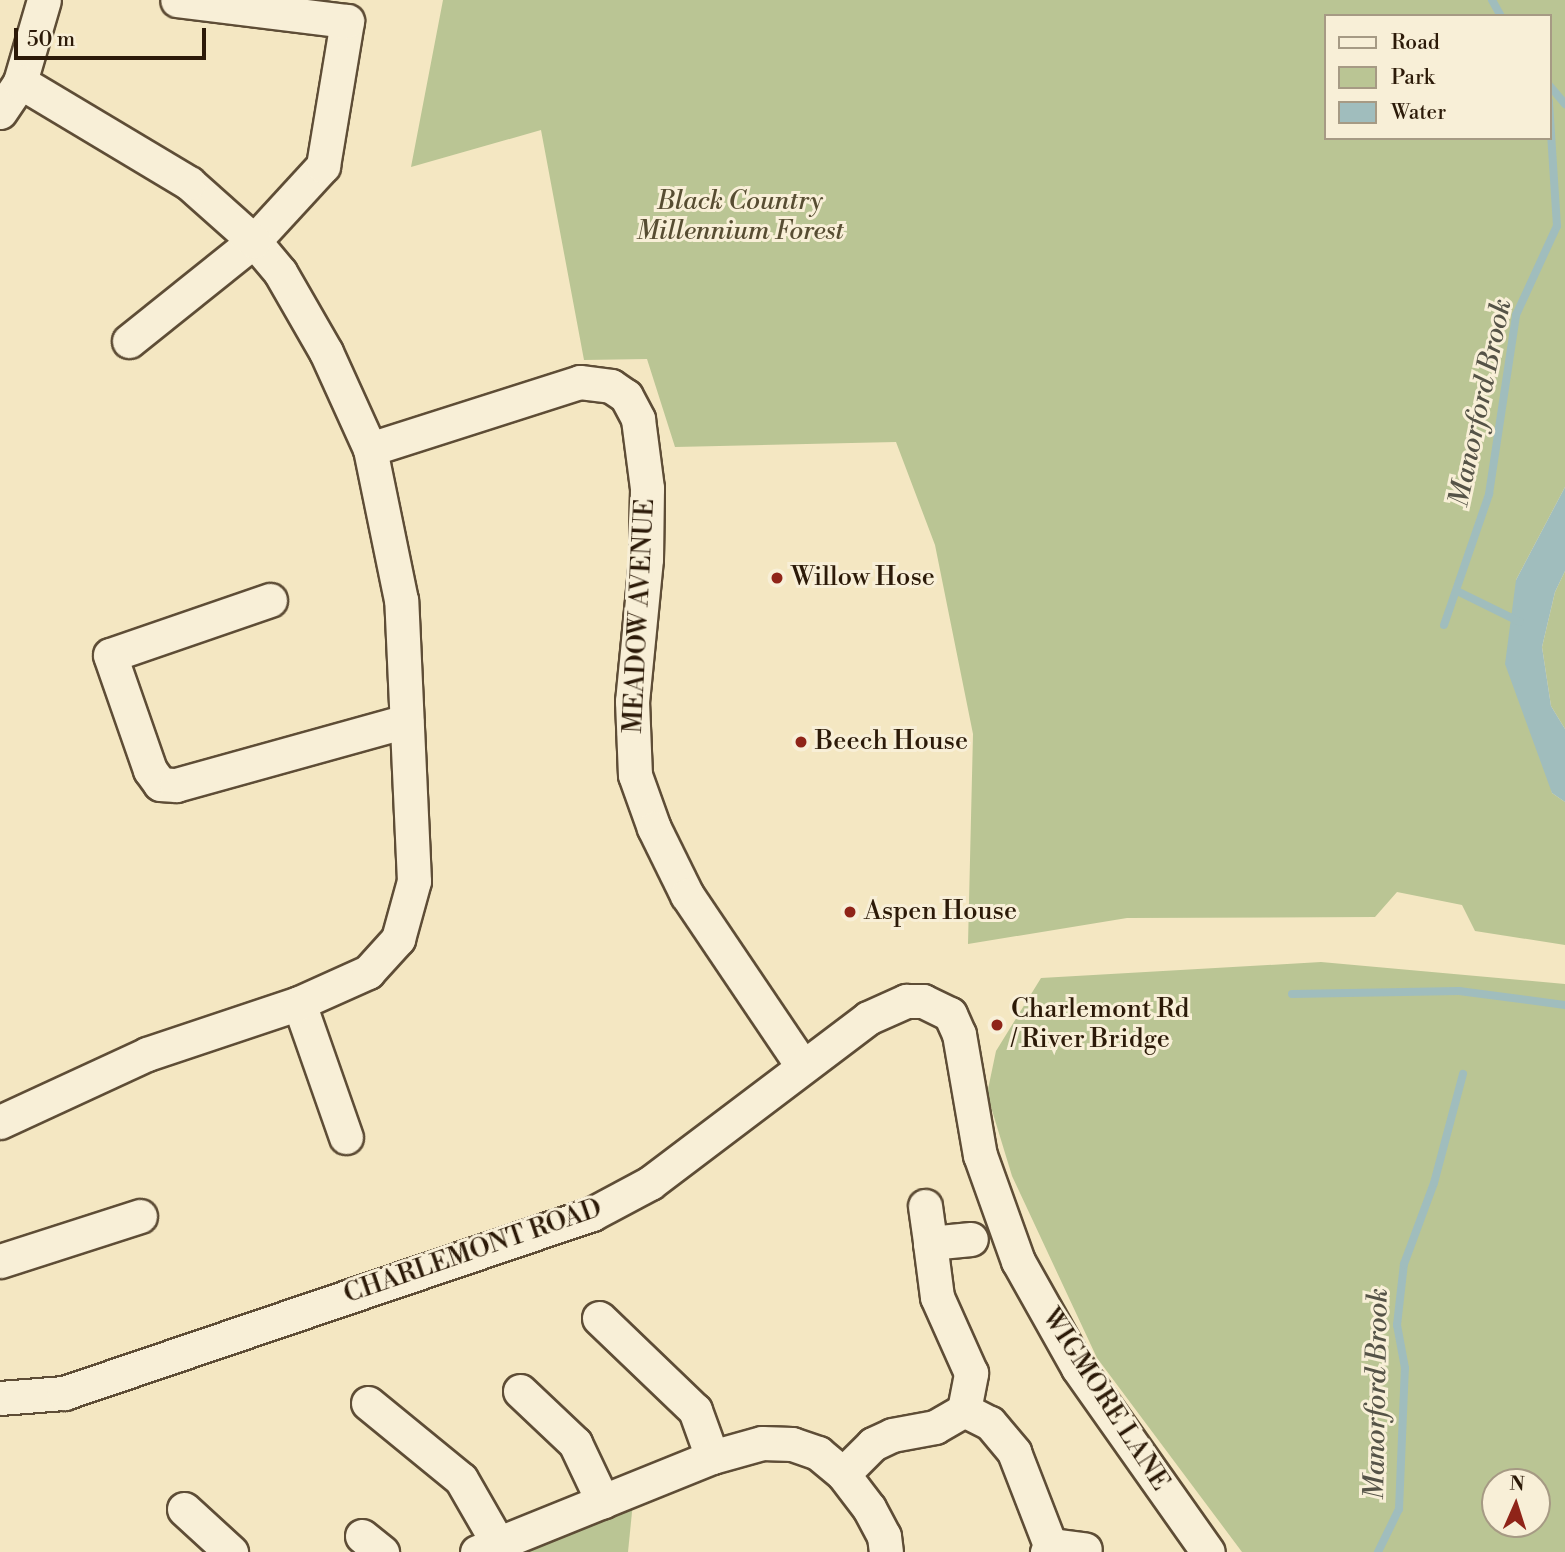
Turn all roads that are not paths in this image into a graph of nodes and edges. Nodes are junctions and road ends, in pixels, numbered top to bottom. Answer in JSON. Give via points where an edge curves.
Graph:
{"nodes":[{"id":1,"x":44,"y":0,"type":"edge"},
{"id":2,"x":177,"y":0,"type":"edge"},
{"id":3,"x":20,"y":82,"type":"junction"},
{"id":4,"x":0,"y":112,"type":"edge"},
{"id":5,"x":254,"y":241,"type":"junction"},
{"id":6,"x":129,"y":341,"type":"dead end"},
{"id":7,"x":370,"y":449,"type":"junction"},
{"id":8,"x":270,"y":600,"type":"dead end"},
{"id":9,"x":406,"y":721,"type":"junction"},
{"id":10,"x":299,"y":1003,"type":"junction"},
{"id":11,"x":938,"y":1005,"type":"joint"},
{"id":12,"x":801,"y":1065,"type":"junction"},
{"id":13,"x":0,"y":1122,"type":"edge"},
{"id":14,"x":346,"y":1137,"type":"dead end"},
{"id":15,"x":925,"y":1206,"type":"dead end"},
{"id":16,"x":140,"y":1216,"type":"dead end"},
{"id":17,"x":971,"y":1239,"type":"dead end"},
{"id":18,"x":930,"y":1243,"type":"junction"},
{"id":19,"x":0,"y":1261,"type":"edge"},
{"id":20,"x":599,"y":1318,"type":"dead end"},
{"id":21,"x":520,"y":1391,"type":"dead end"},
{"id":22,"x":0,"y":1398,"type":"edge"},
{"id":23,"x":368,"y":1403,"type":"dead end"},
{"id":24,"x":964,"y":1410,"type":"junction"},
{"id":25,"x":712,"y":1457,"type":"junction"},
{"id":26,"x":843,"y":1474,"type":"junction"},
{"id":27,"x":603,"y":1502,"type":"junction"},
{"id":28,"x":184,"y":1509,"type":"dead end"},
{"id":29,"x":488,"y":1548,"type":"edge"},
{"id":30,"x":1049,"y":1549,"type":"edge"},
{"id":31,"x":1085,"y":1549,"type":"dead end"},
{"id":32,"x":231,"y":1552,"type":"edge"},
{"id":33,"x":886,"y":1552,"type":"edge"},
{"id":34,"x":1208,"y":1552,"type":"edge"}],
"edges":[{"from":1,"to":3,"type":"street"},
{"from":2,"to":5,"type":"street","via":[[347,21],[323,166]]},
{"from":3,"to":4,"type":"street"},
{"from":3,"to":5,"type":"street","via":[[189,183]]},
{"from":5,"to":6,"type":"street"},
{"from":5,"to":7,"type":"street","via":[[280,272],[326,352]]},
{"from":7,"to":9,"type":"street","via":[[401,600]]},
{"from":7,"to":12,"type":"street","name":"MEADOW AVENUE","via":[[580,382],[611,386],[626,396],[638,419],[647,488],[646,559],[632,701],[635,775],[654,828],[687,895]]},
{"from":8,"to":9,"type":"street","via":[[110,655],[150,770],[160,784],[176,785]]},
{"from":9,"to":10,"type":"street","via":[[414,881],[398,939],[369,972]]},
{"from":10,"to":13,"type":"street","via":[[147,1054]]},
{"from":10,"to":14,"type":"street"},
{"from":11,"to":12,"type":"street","name":"CHARLEMONT ROAD","via":[[906,1001],[867,1018]]},
{"from":11,"to":34,"type":"street","name":"WIGMORE LANE","via":[[950,1014],[959,1034],[980,1155],[1018,1261],[1078,1368]]},
{"from":12,"to":22,"type":"street","name":"CHARLEMONT ROAD","via":[[650,1183],[592,1214],[64,1392]]},
{"from":15,"to":18,"type":"street"},
{"from":16,"to":19,"type":"street"},
{"from":17,"to":18,"type":"street"},
{"from":18,"to":24,"type":"street","via":[[937,1297],[971,1373]]},
{"from":20,"to":25,"type":"street","via":[[695,1410]]},
{"from":21,"to":27,"type":"street","via":[[576,1443]]},
{"from":23,"to":29,"type":"street","via":[[461,1479]]},
{"from":24,"to":26,"type":"street","via":[[935,1427],[873,1444]]},
{"from":24,"to":30,"type":"street","via":[[990,1423],[1014,1452]]},
{"from":25,"to":26,"type":"street","via":[[762,1443],[792,1444],[818,1453]]},
{"from":25,"to":27,"type":"street"},
{"from":26,"to":33,"type":"street","via":[[869,1508],[884,1536]]},
{"from":27,"to":29,"type":"street"},
{"from":28,"to":32,"type":"street"},
{"from":30,"to":31,"type":"street"}]}
